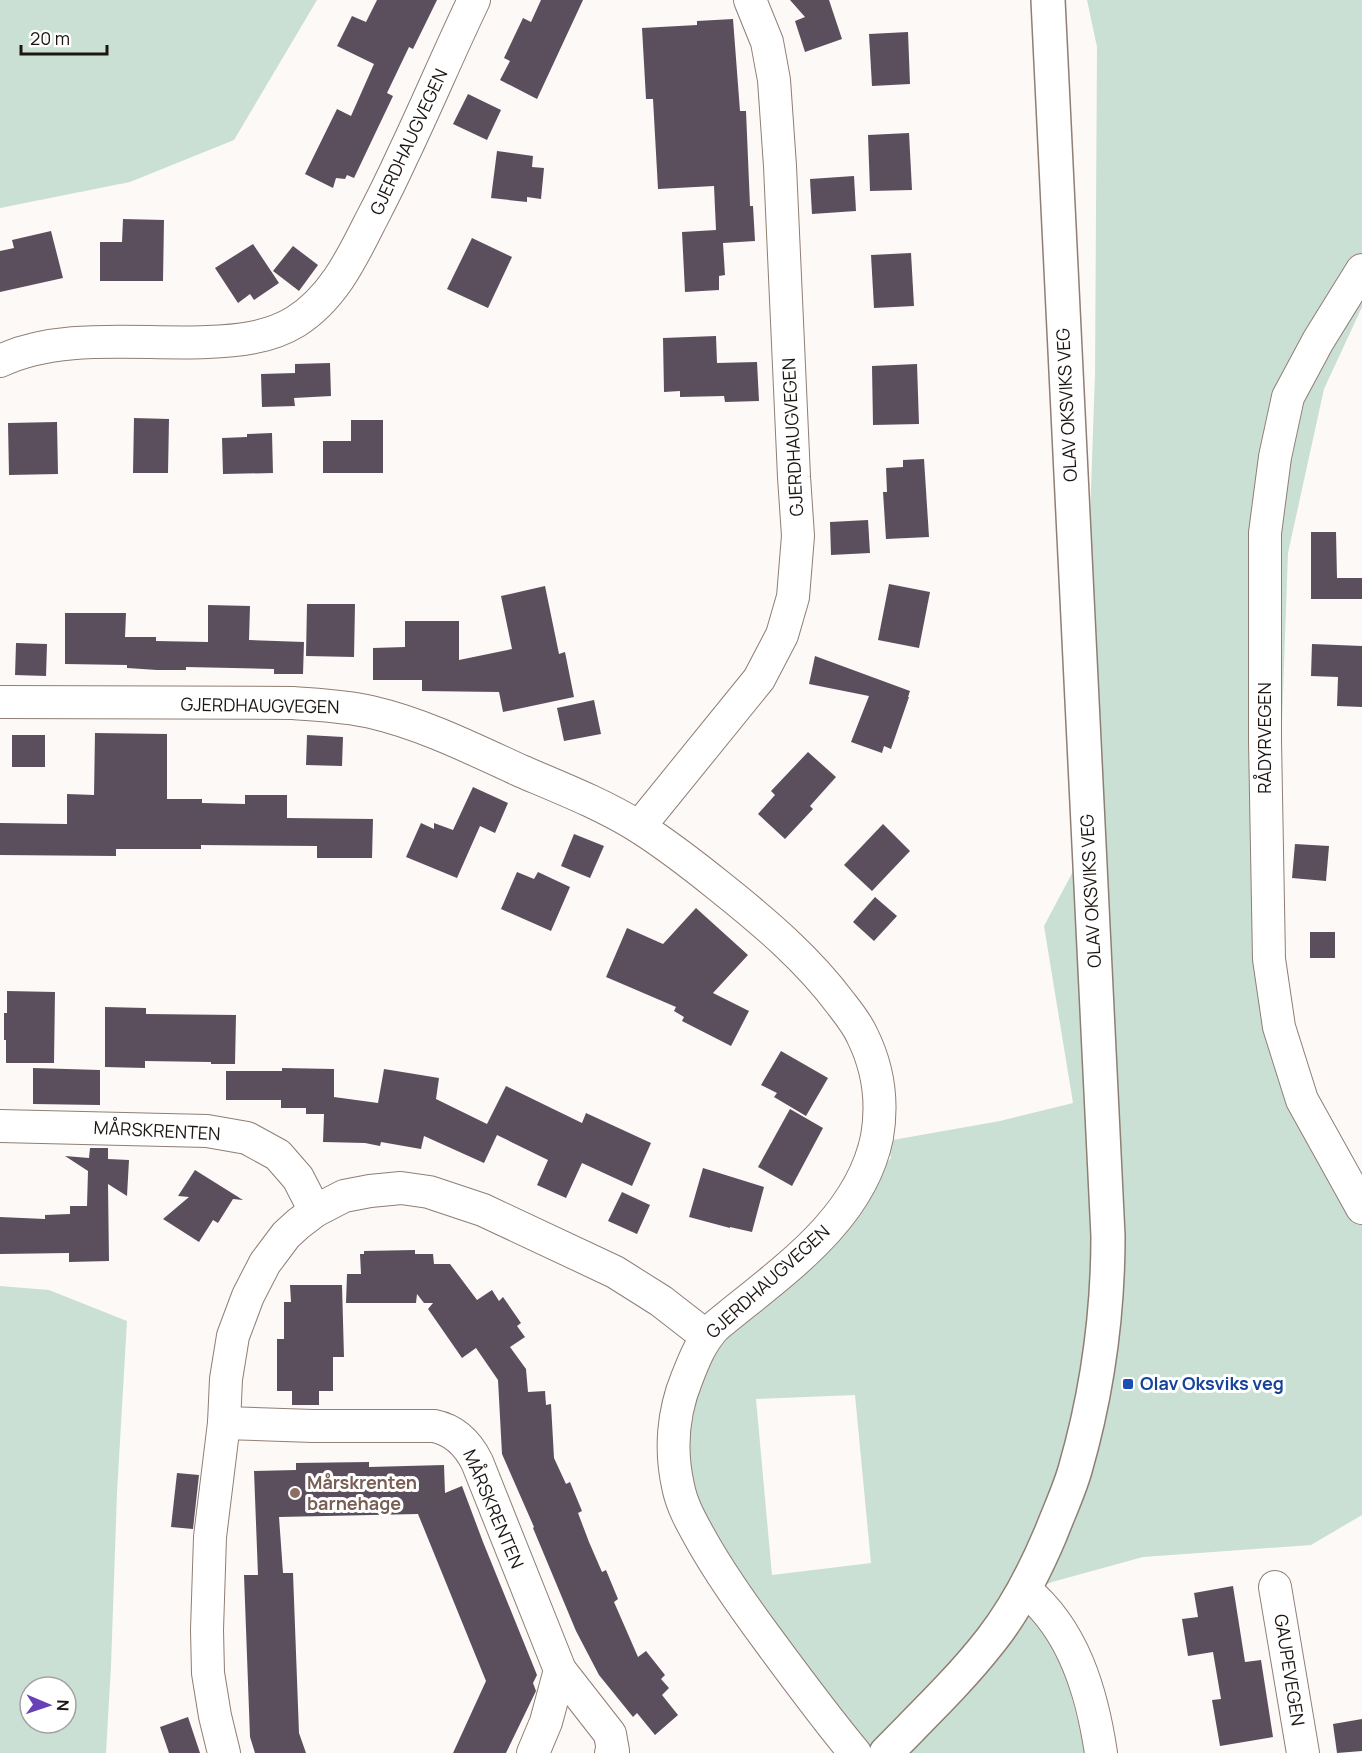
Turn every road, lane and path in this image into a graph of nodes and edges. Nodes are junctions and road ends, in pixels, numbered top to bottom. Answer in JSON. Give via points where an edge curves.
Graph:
{"nodes":[{"id":1,"x":474,"y":0,"type":"edge"},
{"id":2,"x":750,"y":0,"type":"edge"},
{"id":3,"x":1048,"y":0,"type":"edge"},
{"id":4,"x":1362,"y":270,"type":"edge"},
{"id":5,"x":0,"y":361,"type":"edge"},
{"id":6,"x":0,"y":702,"type":"edge"},
{"id":7,"x":639,"y":827,"type":"junction"},
{"id":8,"x":0,"y":1126,"type":"edge"},
{"id":9,"x":1362,"y":1208,"type":"edge"},
{"id":10,"x":315,"y":1211,"type":"junction"},
{"id":11,"x":706,"y":1336,"type":"junction"},
{"id":12,"x":224,"y":1423,"type":"junction"},
{"id":13,"x":1275,"y":1587,"type":"dead end"},
{"id":14,"x":1025,"y":1590,"type":"junction"},
{"id":15,"x":560,"y":1670,"type":"junction"},
{"id":16,"x":224,"y":1753,"type":"edge"},
{"id":17,"x":532,"y":1753,"type":"edge"},
{"id":18,"x":611,"y":1753,"type":"edge"},
{"id":19,"x":855,"y":1753,"type":"edge"},
{"id":20,"x":886,"y":1753,"type":"edge"},
{"id":21,"x":1101,"y":1753,"type":"edge"},
{"id":22,"x":1302,"y":1753,"type":"edge"}],
"edges":[{"from":1,"to":5,"type":"street","name":"GJERDHAUGVEGEN","via":[[355,253],[317,306],[294,323],[239,340],[93,342],[31,350]]},
{"from":2,"to":7,"type":"street","name":"GJERDHAUGVEGEN","via":[[767,42],[774,80],[798,536],[793,597],[782,635],[759,679]]},
{"from":3,"to":14,"type":"street","name":"OLAV OKSVIKS VEG","via":[[1108,1275],[1099,1360],[1084,1437],[1058,1515]]},
{"from":4,"to":9,"type":"street","name":"RÅDYRVEGEN","via":[[1288,397],[1265,533],[1264,717],[1269,959],[1279,1027],[1302,1100]]},
{"from":6,"to":7,"type":"street","name":"GJERDHAUGVEGEN","via":[[293,703],[370,712],[477,751]]},
{"from":7,"to":11,"type":"street","name":"GJERDHAUGVEGEN","via":[[743,904],[828,986],[862,1035],[880,1096],[870,1158],[839,1214],[816,1243]]},
{"from":8,"to":10,"type":"street","name":"MÅRSKRENTEN","via":[[207,1131],[246,1138],[278,1155],[297,1178]]},
{"from":10,"to":11,"type":"street","via":[[345,1196],[370,1191],[400,1188],[429,1192],[483,1210],[615,1272]]},
{"from":10,"to":12,"type":"street","via":[[286,1235],[265,1263],[248,1296],[233,1336]]},
{"from":11,"to":19,"type":"street","name":"GJERDHAUGVEGEN","via":[[684,1384],[674,1437],[674,1461],[687,1514],[735,1596]]},
{"from":12,"to":15,"type":"street","name":"MÅRSKRENTEN","via":[[434,1426],[462,1440],[477,1462]]},
{"from":12,"to":16,"type":"street","via":[[210,1537],[207,1630],[208,1673]]},
{"from":13,"to":22,"type":"street","name":"GAUPEVEGEN"},
{"from":14,"to":20,"type":"street","name":"OLAV OKSVIKS VEG","via":[[992,1640]]},
{"from":14,"to":21,"type":"street","via":[[1041,1603],[1066,1637],[1088,1692]]},
{"from":15,"to":17,"type":"street","via":[[546,1722]]},
{"from":15,"to":18,"type":"street","name":"MÅRSKRENTEN","via":[[610,1734]]}]}
